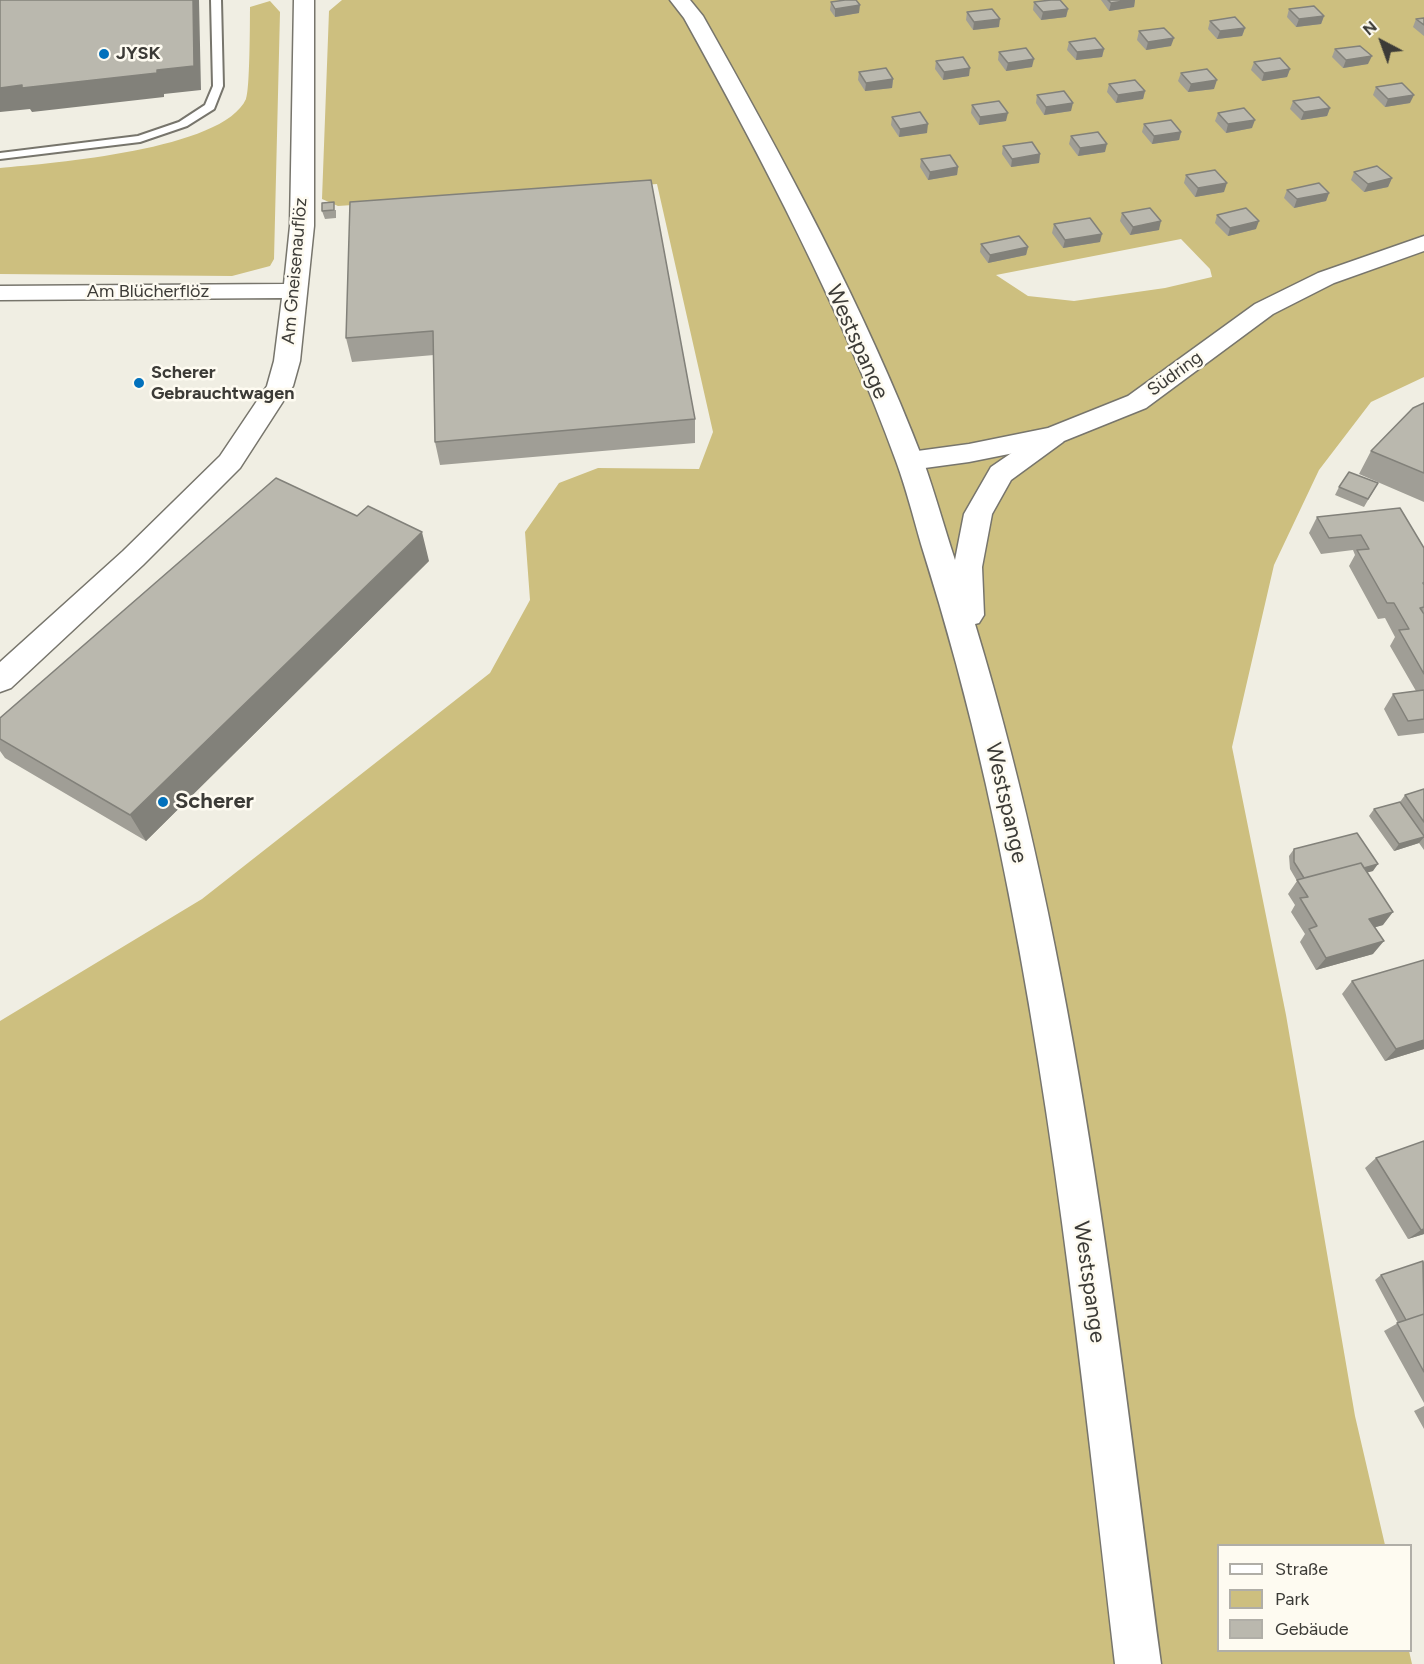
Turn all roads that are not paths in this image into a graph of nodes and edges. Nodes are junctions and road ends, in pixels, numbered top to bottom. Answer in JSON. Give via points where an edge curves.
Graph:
{"nodes":[{"id":1,"x":216,"y":0,"type":"edge"},
{"id":2,"x":304,"y":0,"type":"edge"},
{"id":3,"x":680,"y":0,"type":"edge"},
{"id":4,"x":0,"y":156,"type":"edge"},
{"id":5,"x":1424,"y":243,"type":"edge"},
{"id":6,"x":296,"y":291,"type":"junction"},
{"id":7,"x":0,"y":293,"type":"edge"},
{"id":8,"x":1054,"y":436,"type":"junction"},
{"id":9,"x":910,"y":461,"type":"junction"},
{"id":10,"x":970,"y":653,"type":"junction"},
{"id":11,"x":0,"y":680,"type":"edge"},
{"id":12,"x":1138,"y":1664,"type":"edge"}],
"edges":[{"from":1,"to":4,"type":"lane","via":[[219,86],[210,107],[183,124],[141,139]]},
{"from":2,"to":6,"type":"street","name":"Am Gneisenauflöz","via":[[302,226]]},
{"from":3,"to":9,"type":"street","name":"Westspange","via":[[693,16],[762,139],[846,313]]},
{"from":5,"to":8,"type":"street","name":"Südring","via":[[1326,278],[1264,309],[1137,402]]},
{"from":6,"to":7,"type":"street","name":"Am Blücherflöz"},
{"from":6,"to":11,"type":"street","name":"Am Gneisenauflöz","via":[[280,386],[230,462]]},
{"from":8,"to":9,"type":"street","name":"Südring"},
{"from":8,"to":10,"type":"street","via":[[1001,474],[978,514],[968,567]]},
{"from":9,"to":10,"type":"street","name":"Westspange"},
{"from":10,"to":12,"type":"street","name":"Westspange","via":[[1043,972],[1089,1274]]}]}
